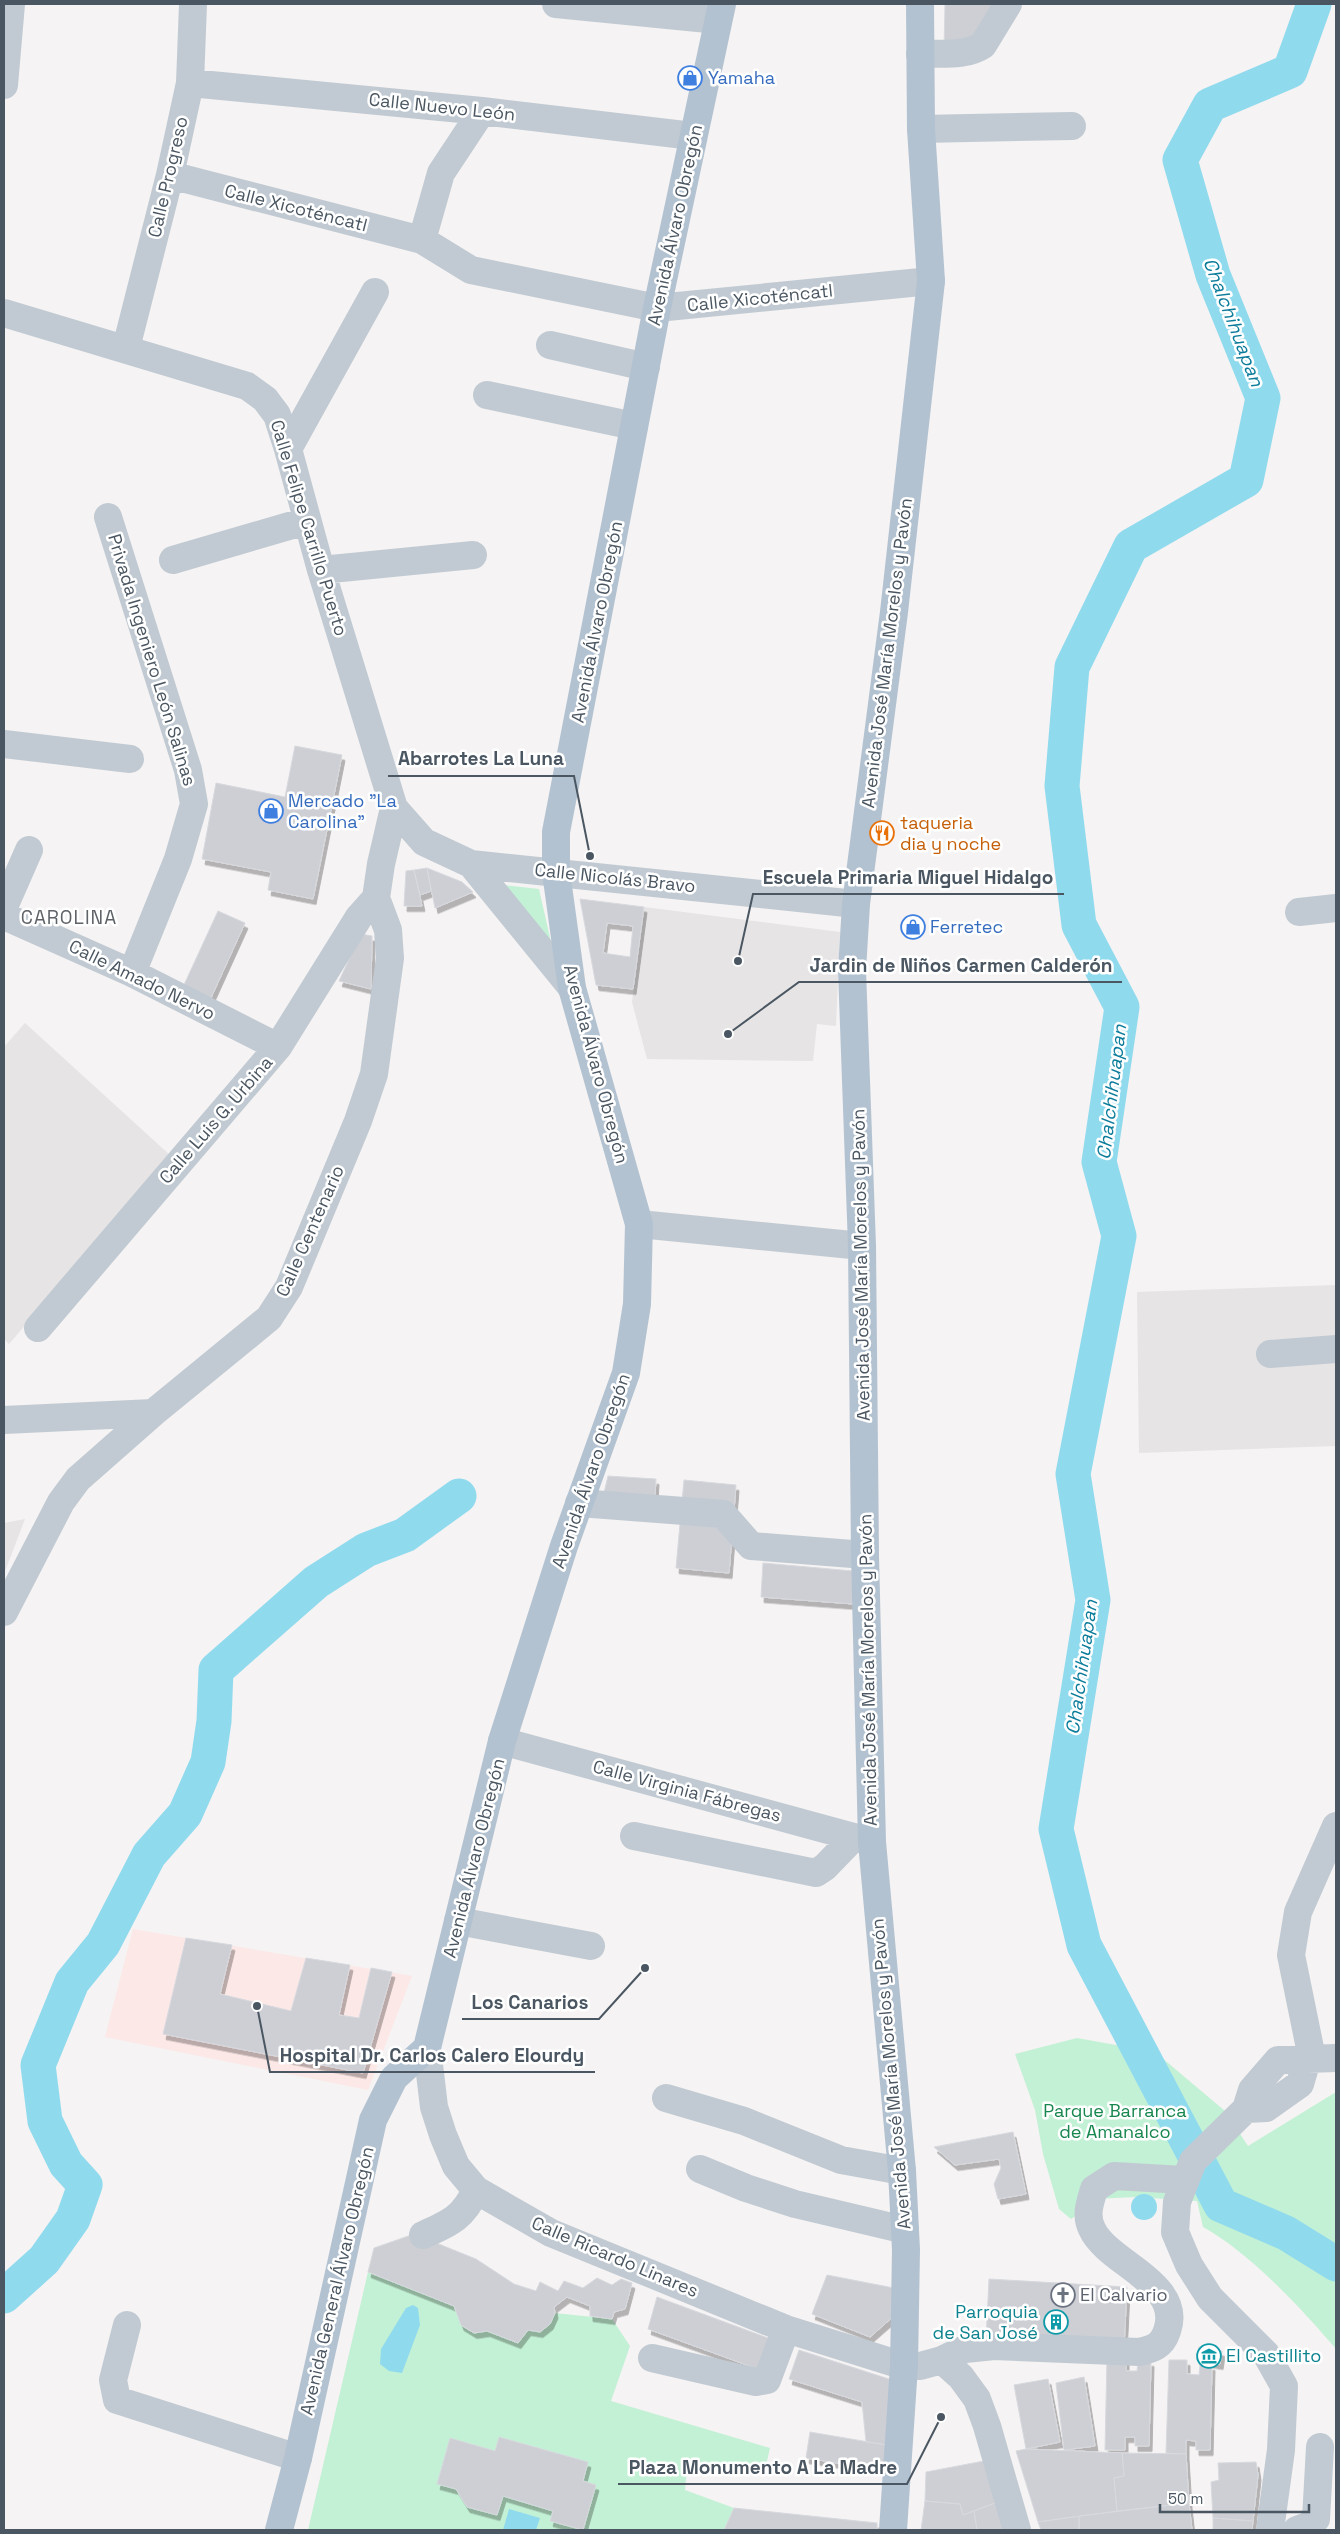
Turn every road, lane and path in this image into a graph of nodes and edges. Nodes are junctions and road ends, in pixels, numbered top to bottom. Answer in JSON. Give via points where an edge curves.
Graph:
{"nodes":[{"id":1,"x":11,"y":4,"type":"edge"},
{"id":2,"x":193,"y":4,"type":"edge"},
{"id":3,"x":556,"y":4,"type":"edge"},
{"id":4,"x":920,"y":4,"type":"edge"},
{"id":5,"x":1008,"y":4,"type":"edge"},
{"id":6,"x":720,"y":12,"type":"edge"},
{"id":7,"x":920,"y":54,"type":"junction"},
{"id":8,"x":190,"y":83,"type":"junction"},
{"id":9,"x":4,"y":85,"type":"edge"},
{"id":10,"x":482,"y":111,"type":"junction"},
{"id":11,"x":1072,"y":126,"type":"dead end"},
{"id":12,"x":921,"y":129,"type":"junction"},
{"id":13,"x":693,"y":136,"type":"junction"},
{"id":14,"x":170,"y":175,"type":"junction"},
{"id":15,"x":422,"y":240,"type":"junction"},
{"id":16,"x":931,"y":281,"type":"junction"},
{"id":17,"x":375,"y":292,"type":"dead end"},
{"id":18,"x":657,"y":308,"type":"junction"},
{"id":19,"x":4,"y":313,"type":"edge"},
{"id":20,"x":550,"y":345,"type":"dead end"},
{"id":21,"x":126,"y":348,"type":"junction"},
{"id":22,"x":646,"y":367,"type":"junction"},
{"id":23,"x":487,"y":395,"type":"dead end"},
{"id":24,"x":634,"y":426,"type":"junction"},
{"id":25,"x":288,"y":449,"type":"junction"},
{"id":26,"x":108,"y":516,"type":"dead end"},
{"id":27,"x":306,"y":520,"type":"junction"},
{"id":28,"x":473,"y":555,"type":"dead end"},
{"id":29,"x":173,"y":560,"type":"dead end"},
{"id":30,"x":321,"y":570,"type":"junction"},
{"id":31,"x":4,"y":744,"type":"edge"},
{"id":32,"x":130,"y":759,"type":"dead end"},
{"id":33,"x":394,"y":808,"type":"junction"},
{"id":34,"x":424,"y":842,"type":"junction"},
{"id":35,"x":29,"y":850,"type":"dead end"},
{"id":36,"x":381,"y":864,"type":"junction"},
{"id":37,"x":472,"y":864,"type":"junction"},
{"id":38,"x":556,"y":872,"type":"junction"},
{"id":39,"x":376,"y":898,"type":"junction"},
{"id":40,"x":856,"y":904,"type":"junction"},
{"id":41,"x":4,"y":906,"type":"edge"},
{"id":42,"x":1336,"y":908,"type":"edge"},
{"id":43,"x":1299,"y":912,"type":"dead end"},
{"id":44,"x":4,"y":916,"type":"edge"},
{"id":45,"x":132,"y":973,"type":"junction"},
{"id":46,"x":572,"y":988,"type":"junction"},
{"id":47,"x":278,"y":1047,"type":"junction"},
{"id":48,"x":639,"y":1224,"type":"junction"},
{"id":49,"x":862,"y":1246,"type":"junction"},
{"id":50,"x":38,"y":1328,"type":"dead end"},
{"id":51,"x":1336,"y":1349,"type":"edge"},
{"id":52,"x":1270,"y":1354,"type":"dead end"},
{"id":53,"x":153,"y":1414,"type":"junction"},
{"id":54,"x":4,"y":1420,"type":"edge"},
{"id":55,"x":579,"y":1503,"type":"junction"},
{"id":56,"x":865,"y":1555,"type":"junction"},
{"id":57,"x":4,"y":1612,"type":"edge"},
{"id":58,"x":502,"y":1741,"type":"junction"},
{"id":59,"x":1336,"y":1826,"type":"edge"},
{"id":60,"x":634,"y":1836,"type":"dead end"},
{"id":61,"x":863,"y":1839,"type":"junction"},
{"id":62,"x":458,"y":1920,"type":"junction"},
{"id":63,"x":591,"y":1946,"type":"dead end"},
{"id":64,"x":427,"y":2048,"type":"junction"},
{"id":65,"x":1318,"y":2059,"type":"edge"},
{"id":66,"x":666,"y":2098,"type":"dead end"},
{"id":67,"x":700,"y":2169,"type":"dead end"},
{"id":68,"x":1189,"y":2171,"type":"junction"},
{"id":69,"x":902,"y":2172,"type":"junction"},
{"id":70,"x":476,"y":2190,"type":"junction"},
{"id":71,"x":905,"y":2230,"type":"junction"},
{"id":72,"x":423,"y":2235,"type":"dead end"},
{"id":73,"x":127,"y":2325,"type":"dead end"},
{"id":74,"x":786,"y":2329,"type":"junction"},
{"id":75,"x":652,"y":2358,"type":"dead end"},
{"id":76,"x":942,"y":2360,"type":"junction"},
{"id":77,"x":904,"y":2366,"type":"junction"},
{"id":78,"x":1320,"y":2447,"type":"dead end"},
{"id":79,"x":298,"y":2458,"type":"junction"},
{"id":80,"x":279,"y":2530,"type":"edge"},
{"id":81,"x":893,"y":2530,"type":"edge"},
{"id":82,"x":1017,"y":2530,"type":"edge"},
{"id":83,"x":1270,"y":2530,"type":"edge"},
{"id":84,"x":1296,"y":2530,"type":"edge"}],
"edges":[{"from":1,"to":9,"type":"street"},
{"from":2,"to":8,"type":"street","name":"Calle Progreso"},
{"from":3,"to":6,"type":"street"},
{"from":4,"to":7,"type":"main road","name":"Avenida José María Morelos y Pavón"},
{"from":5,"to":7,"type":"street","via":[[983,45],[969,53]]},
{"from":6,"to":13,"type":"main road","name":"Avenida Álvaro Obregón"},
{"from":7,"to":12,"type":"main road","name":"Avenida José María Morelos y Pavón"},
{"from":8,"to":10,"type":"street","name":"Calle Nuevo León"},
{"from":8,"to":14,"type":"street","name":"Calle Progreso"},
{"from":10,"to":13,"type":"street","name":"Calle Nuevo León"},
{"from":10,"to":15,"type":"street","via":[[441,174]]},
{"from":11,"to":12,"type":"street"},
{"from":12,"to":16,"type":"main road","name":"Avenida José María Morelos y Pavón"},
{"from":13,"to":18,"type":"main road","name":"Avenida Álvaro Obregón"},
{"from":14,"to":15,"type":"street","name":"Calle Xicoténcatl"},
{"from":14,"to":21,"type":"street","name":"Calle Progreso"},
{"from":15,"to":18,"type":"street","name":"Calle Xicoténcatl","via":[[471,270]]},
{"from":16,"to":18,"type":"street","name":"Calle Xicoténcatl"},
{"from":16,"to":40,"type":"main road","name":"Avenida José María Morelos y Pavón","via":[[894,612]]},
{"from":17,"to":25,"type":"street"},
{"from":18,"to":22,"type":"main road","name":"Avenida Álvaro Obregón"},
{"from":19,"to":21,"type":"street","name":"Calle Felipe Carrillo Puerto"},
{"from":20,"to":22,"type":"street"},
{"from":21,"to":25,"type":"street","name":"Calle Felipe Carrillo Puerto","via":[[247,386],[265,399],[276,415]]},
{"from":22,"to":24,"type":"main road","name":"Avenida Álvaro Obregón"},
{"from":23,"to":24,"type":"street"},
{"from":24,"to":38,"type":"main road","name":"Avenida Álvaro Obregón","via":[[556,832]]},
{"from":25,"to":27,"type":"street","name":"Calle Felipe Carrillo Puerto"},
{"from":26,"to":45,"type":"street","name":"Privada Ingeniero León Salinas","via":[[188,770],[194,804],[178,859]]},
{"from":27,"to":29,"type":"street"},
{"from":27,"to":30,"type":"street","name":"Calle Felipe Carrillo Puerto"},
{"from":28,"to":30,"type":"street"},
{"from":30,"to":33,"type":"street","name":"Calle Felipe Carrillo Puerto"},
{"from":31,"to":32,"type":"street"},
{"from":33,"to":34,"type":"street","name":"Calle Nicolás Bravo"},
{"from":33,"to":36,"type":"street"},
{"from":34,"to":36,"type":"street"},
{"from":34,"to":37,"type":"street","name":"Calle Nicolás Bravo"},
{"from":35,"to":41,"type":"street"},
{"from":36,"to":39,"type":"street"},
{"from":37,"to":38,"type":"street","name":"Calle Nicolás Bravo"},
{"from":37,"to":46,"type":"street"},
{"from":38,"to":40,"type":"street","name":"Calle Nicolás Bravo"},
{"from":38,"to":46,"type":"main road","name":"Avenida Álvaro Obregón"},
{"from":39,"to":47,"type":"street","name":"Calle Luis G. Urbina","via":[[359,917]]},
{"from":39,"to":53,"type":"street","name":"Calle Centenario","via":[[388,930],[390,958],[374,1074],[358,1121],[289,1287],[269,1318]]},
{"from":40,"to":49,"type":"main road","name":"Avenida José María Morelos y Pavón","via":[[852,970]]},
{"from":42,"to":43,"type":"street"},
{"from":44,"to":45,"type":"street","name":"Calle Amado Nervo"},
{"from":45,"to":47,"type":"street","name":"Calle Amado Nervo"},
{"from":46,"to":48,"type":"main road","name":"Avenida Álvaro Obregón"},
{"from":47,"to":50,"type":"street","name":"Calle Luis G. Urbina"},
{"from":48,"to":49,"type":"street"},
{"from":48,"to":55,"type":"main road","name":"Avenida Álvaro Obregón","via":[[637,1304],[626,1374]]},
{"from":49,"to":56,"type":"main road","name":"Avenida José María Morelos y Pavón"},
{"from":51,"to":52,"type":"street"},
{"from":53,"to":54,"type":"street"},
{"from":53,"to":57,"type":"street","name":"Calle Centenario","via":[[78,1479],[61,1502]]},
{"from":55,"to":56,"type":"street","via":[[723,1514],[751,1546]]},
{"from":55,"to":58,"type":"main road","name":"Avenida Álvaro Obregón"},
{"from":56,"to":61,"type":"main road","name":"Avenida José María Morelos y Pavón"},
{"from":58,"to":61,"type":"street","name":"Calle Virginia Fábregas"},
{"from":58,"to":62,"type":"main road","name":"Avenida Álvaro Obregón"},
{"from":59,"to":65,"type":"street","via":[[1298,1912],[1291,1955]]},
{"from":60,"to":61,"type":"street","via":[[816,1873]]},
{"from":61,"to":69,"type":"main road","name":"Avenida José María Morelos y Pavón"},
{"from":62,"to":63,"type":"street"},
{"from":62,"to":64,"type":"main road","name":"Avenida Álvaro Obregón"},
{"from":64,"to":70,"type":"street","name":"Calle Ricardo Linares","via":[[434,2107],[443,2135],[456,2166]]},
{"from":64,"to":79,"type":"main road","name":"Avenida General Álvaro Obregón","via":[[394,2078],[373,2120]]},
{"from":65,"to":68,"type":"street","via":[[1278,2060],[1252,2090],[1244,2111]]},
{"from":66,"to":69,"type":"street","via":[[744,2121],[841,2160]]},
{"from":67,"to":71,"type":"street","via":[[795,2204]]},
{"from":68,"to":76,"type":"street","via":[[1114,2176],[1094,2189],[1087,2213],[1092,2231],[1110,2251],[1160,2291],[1169,2309],[1168,2329],[1161,2344],[1139,2352],[994,2346],[965,2349]]},
{"from":68,"to":83,"type":"street","via":[[1177,2202],[1175,2232],[1189,2266],[1210,2298],[1266,2354],[1284,2386],[1281,2450]]},
{"from":69,"to":71,"type":"main road","name":"Avenida José María Morelos y Pavón"},
{"from":70,"to":72,"type":"street","via":[[462,2214],[450,2224]]},
{"from":70,"to":74,"type":"street","name":"Calle Ricardo Linares","via":[[551,2234]]},
{"from":71,"to":77,"type":"main road","name":"Avenida José María Morelos y Pavón"},
{"from":73,"to":79,"type":"street","via":[[113,2380],[117,2400]]},
{"from":74,"to":75,"type":"street","via":[[767,2380],[756,2382]]},
{"from":74,"to":77,"type":"street","name":"Calle Ricardo Linares"},
{"from":76,"to":77,"type":"street"},
{"from":76,"to":82,"type":"street","via":[[977,2398]]},
{"from":77,"to":81,"type":"main road","name":"Avenida José María Morelos y Pavón"},
{"from":78,"to":84,"type":"street","via":[[1316,2519]]},
{"from":79,"to":80,"type":"main road","name":"Avenida General Álvaro Obregón"}]}
